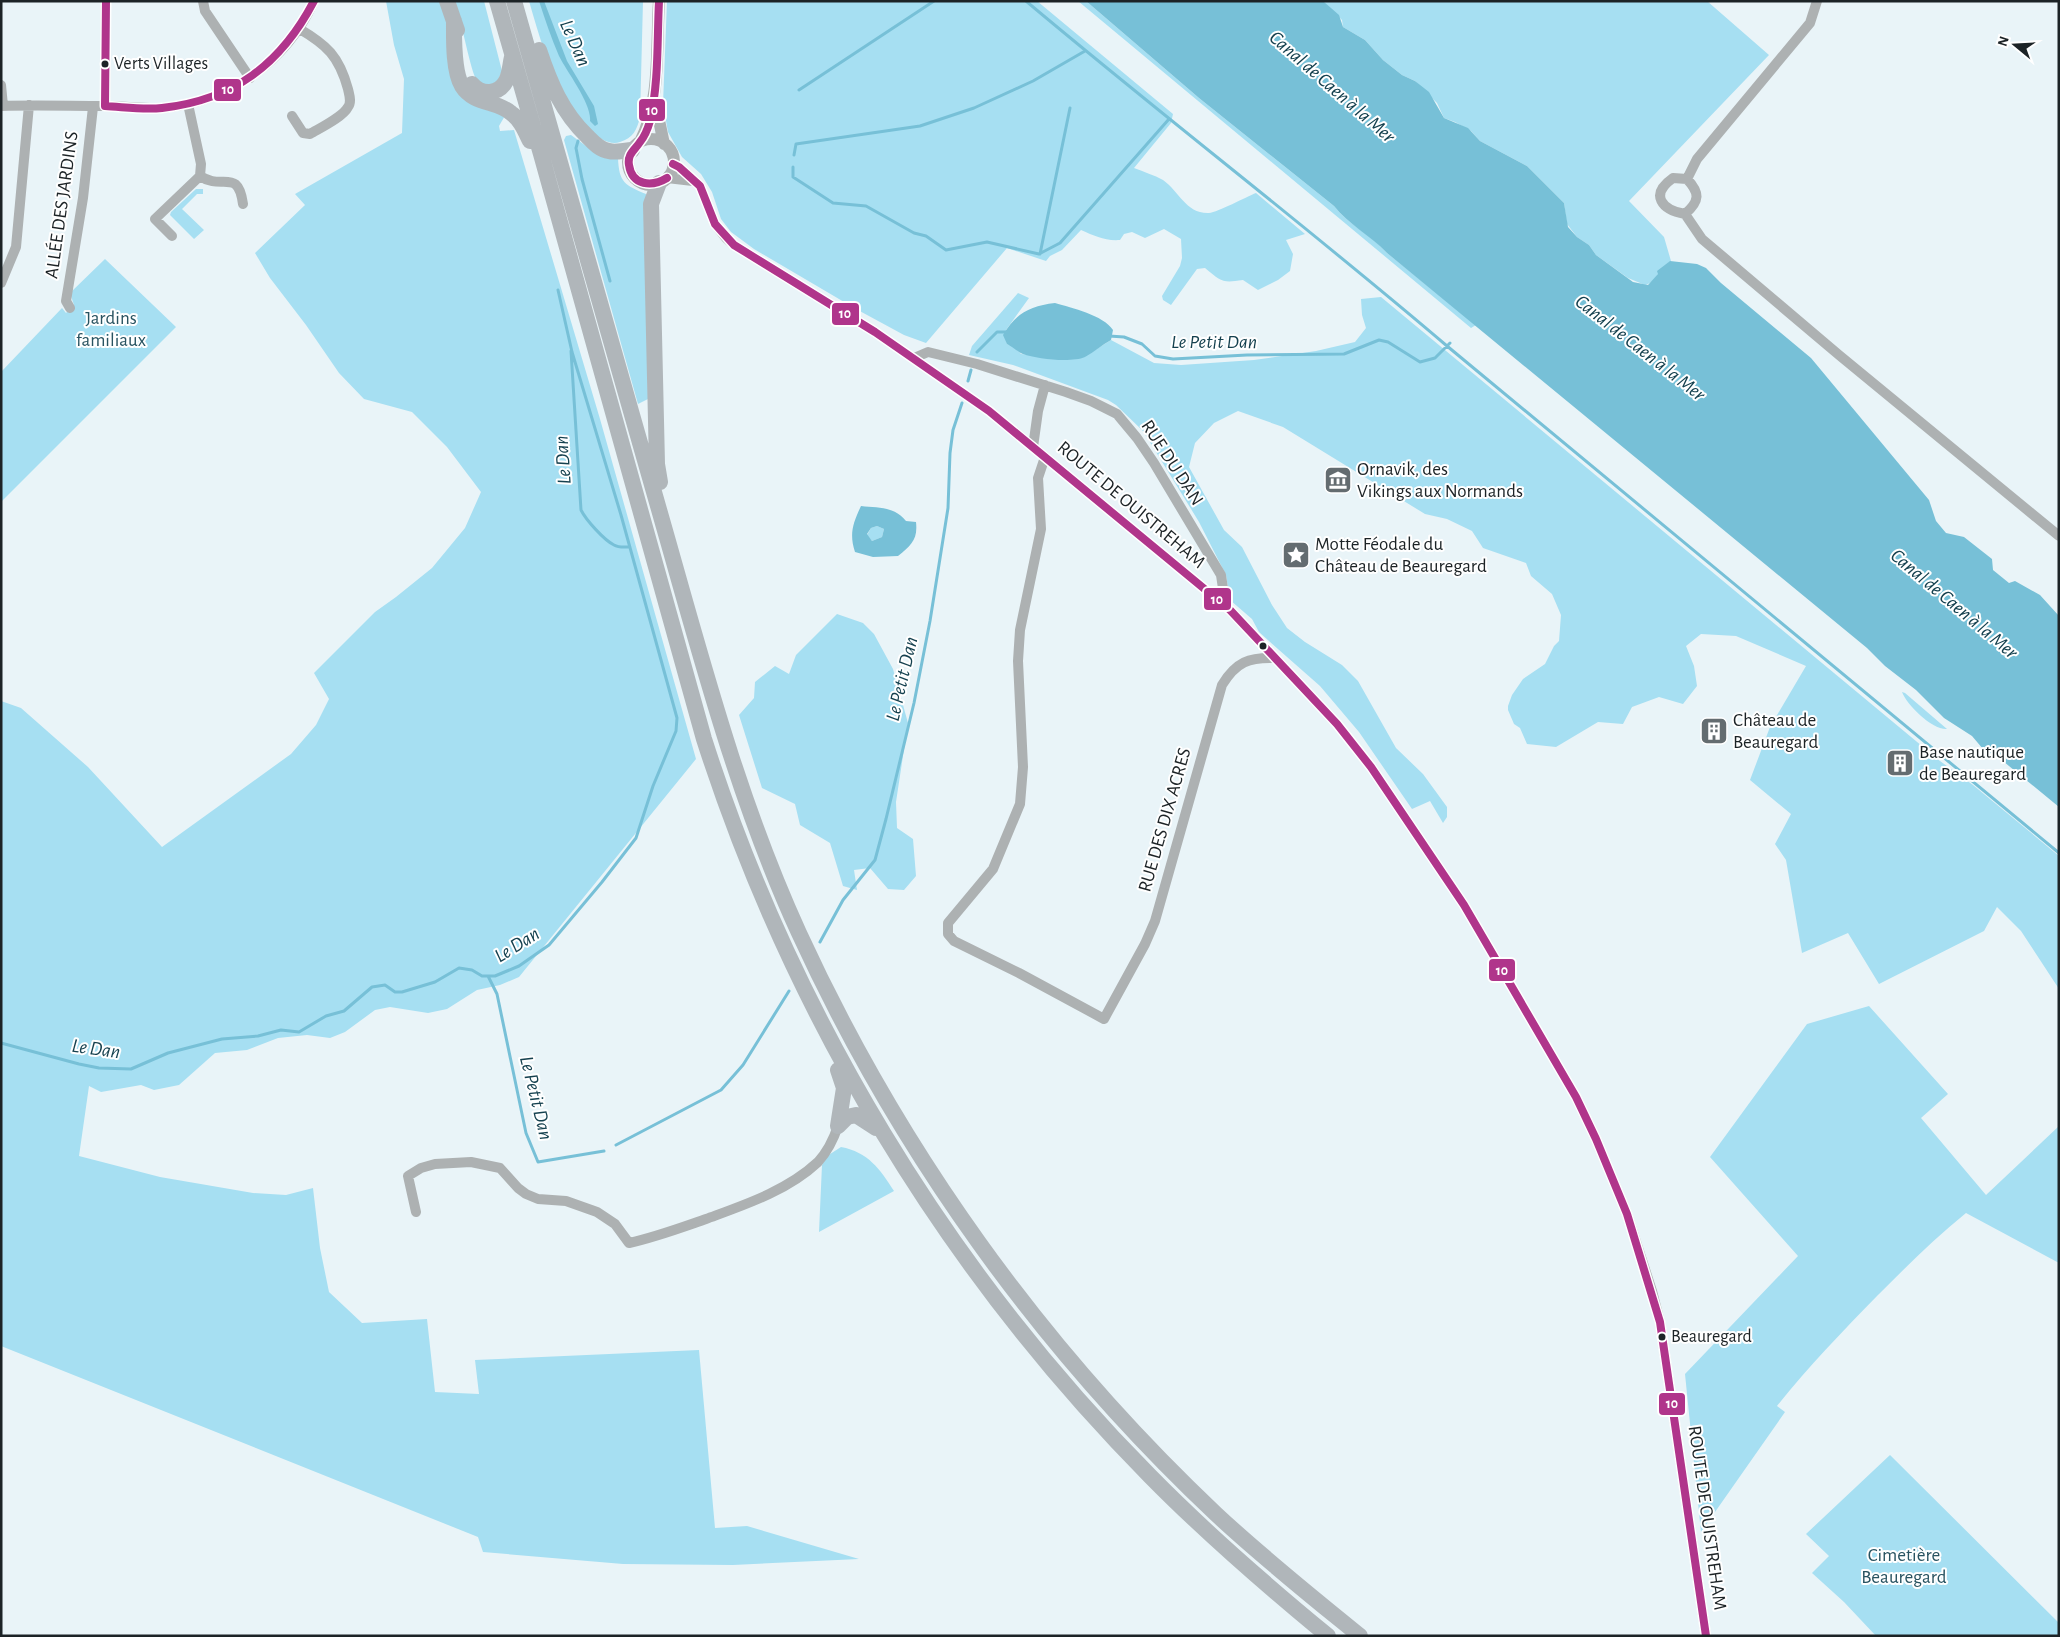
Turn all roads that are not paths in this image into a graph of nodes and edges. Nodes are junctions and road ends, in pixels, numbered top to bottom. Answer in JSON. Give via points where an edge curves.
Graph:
{"nodes":[{"id":1,"x":106,"y":1,"type":"edge"},
{"id":2,"x":203,"y":1,"type":"edge"},
{"id":3,"x":314,"y":1,"type":"edge"},
{"id":4,"x":447,"y":1,"type":"edge"},
{"id":5,"x":497,"y":1,"type":"edge"},
{"id":6,"x":514,"y":1,"type":"edge"},
{"id":7,"x":521,"y":1,"type":"edge"},
{"id":8,"x":658,"y":1,"type":"edge"},
{"id":9,"x":1817,"y":1,"type":"edge"},
{"id":10,"x":454,"y":21,"type":"junction"},
{"id":11,"x":298,"y":28,"type":"junction"},
{"id":12,"x":513,"y":52,"type":"junction"},
{"id":13,"x":250,"y":78,"type":"junction"},
{"id":14,"x":1,"y":85,"type":"edge"},
{"id":15,"x":654,"y":96,"type":"junction"},
{"id":16,"x":188,"y":104,"type":"junction"},
{"id":17,"x":2,"y":106,"type":"edge"},
{"id":18,"x":29,"y":106,"type":"junction"},
{"id":19,"x":106,"y":106,"type":"junction"},
{"id":20,"x":93,"y":107,"type":"junction"},
{"id":21,"x":292,"y":116,"type":"dead end"},
{"id":22,"x":664,"y":144,"type":"junction"},
{"id":23,"x":636,"y":146,"type":"junction"},
{"id":24,"x":541,"y":154,"type":"junction"},
{"id":25,"x":673,"y":164,"type":"junction"},
{"id":26,"x":200,"y":176,"type":"junction"},
{"id":27,"x":1687,"y":179,"type":"junction"},
{"id":28,"x":663,"y":181,"type":"junction"},
{"id":29,"x":693,"y":182,"type":"junction"},
{"id":30,"x":243,"y":204,"type":"dead end"},
{"id":31,"x":1685,"y":214,"type":"junction"},
{"id":32,"x":172,"y":236,"type":"dead end"},
{"id":33,"x":1,"y":283,"type":"edge"},
{"id":34,"x":70,"y":308,"type":"dead end"},
{"id":35,"x":914,"y":358,"type":"junction"},
{"id":36,"x":1045,"y":385,"type":"junction"},
{"id":37,"x":1033,"y":447,"type":"junction"},
{"id":38,"x":1045,"y":457,"type":"junction"},
{"id":39,"x":665,"y":529,"type":"junction"},
{"id":40,"x":2059,"y":536,"type":"edge"},
{"id":41,"x":1220,"y":602,"type":"junction"},
{"id":42,"x":1276,"y":658,"type":"junction"},
{"id":43,"x":837,"y":1052,"type":"junction"},
{"id":44,"x":838,"y":1126,"type":"junction"},
{"id":45,"x":881,"y":1130,"type":"junction"},
{"id":46,"x":416,"y":1212,"type":"dead end"},
{"id":47,"x":1328,"y":1636,"type":"edge"},
{"id":48,"x":1360,"y":1636,"type":"edge"},
{"id":49,"x":1706,"y":1636,"type":"edge"}],
"edges":[{"from":1,"to":19,"type":"street"},
{"from":2,"to":13,"type":"street","via":[[205,11]]},
{"from":3,"to":11,"type":"street"},
{"from":4,"to":10,"type":"highway"},
{"from":5,"to":12,"type":"highway"},
{"from":6,"to":39,"type":"highway"},
{"from":7,"to":23,"type":"highway","via":[[550,83],[565,112],[596,145],[609,152]]},
{"from":8,"to":15,"type":"street"},
{"from":9,"to":27,"type":"street","via":[[1810,23],[1697,159]]},
{"from":10,"to":12,"type":"highway","via":[[468,75],[477,89],[494,92],[506,82]]},
{"from":10,"to":24,"type":"highway","via":[[456,62],[462,85],[470,96],[513,114]]},
{"from":11,"to":13,"type":"street","via":[[277,56]]},
{"from":11,"to":21,"type":"street","via":[[332,51],[350,103],[347,110],[310,134],[303,133]]},
{"from":12,"to":24,"type":"highway"},
{"from":13,"to":16,"type":"street","via":[[224,93]]},
{"from":14,"to":17,"type":"street"},
{"from":15,"to":22,"type":"street"},
{"from":15,"to":23,"type":"street","via":[[649,123]]},
{"from":16,"to":19,"type":"street","via":[[160,108]]},
{"from":16,"to":26,"type":"street","via":[[201,164]]},
{"from":17,"to":18,"type":"street"},
{"from":18,"to":20,"type":"street"},
{"from":18,"to":33,"type":"street","via":[[16,247]]},
{"from":19,"to":20,"type":"street"},
{"from":20,"to":34,"type":"street","name":"ALLÉE DES JARDINS","via":[[83,198],[66,301]]},
{"from":22,"to":23,"type":"street","via":[[652,140]]},
{"from":22,"to":25,"type":"street","via":[[672,155]]},
{"from":23,"to":28,"type":"street","via":[[628,159],[634,178],[648,185]]},
{"from":24,"to":43,"type":"highway","via":[[716,776],[767,908]]},
{"from":25,"to":28,"type":"street"},
{"from":25,"to":29,"type":"street","name":"ROUTE DE OUISTREHAM"},
{"from":26,"to":30,"type":"street","via":[[209,182],[231,181],[241,190]]},
{"from":26,"to":32,"type":"street","via":[[155,219]]},
{"from":27,"to":31,"type":"street","via":[[1697,194],[1694,206]]},
{"from":27,"to":31,"type":"street","via":[[1673,178],[1663,184],[1660,196],[1662,204],[1672,212]]},
{"from":28,"to":29,"type":"street"},
{"from":28,"to":39,"type":"highway","via":[[651,204],[657,464]]},
{"from":29,"to":35,"type":"street","name":"ROUTE DE OUISTREHAM","via":[[700,186],[715,224],[734,245]]},
{"from":31,"to":40,"type":"street","via":[[1702,239]]},
{"from":35,"to":36,"type":"street","name":"RUE DU DAN","via":[[928,352],[937,353]]},
{"from":35,"to":37,"type":"street","name":"ROUTE DE OUISTREHAM"},
{"from":36,"to":37,"type":"street"},
{"from":36,"to":41,"type":"street","name":"RUE DU DAN","via":[[1091,400],[1117,414],[1126,424],[1154,463],[1221,575],[1224,595]]},
{"from":37,"to":38,"type":"street","name":"ROUTE DE OUISTREHAM"},
{"from":38,"to":41,"type":"street","name":"ROUTE DE OUISTREHAM"},
{"from":38,"to":42,"type":"street","name":"RUE DES DIX ACRES","via":[[1038,478],[1041,529],[1020,630],[1018,661],[1023,767],[1020,804],[993,869],[948,924],[948,934],[954,941],[1104,1019],[1155,921],[1222,685],[1242,662]]},
{"from":39,"to":48,"type":"highway","via":[[733,764],[781,892],[844,1023],[881,1092],[933,1176],[1015,1292],[1111,1407],[1227,1524]]},
{"from":41,"to":42,"type":"street","name":"ROUTE DE OUISTREHAM"},
{"from":42,"to":49,"type":"street","name":"ROUTE DE OUISTREHAM","via":[[1337,724],[1412,827],[1469,914],[1576,1097],[1596,1139],[1627,1214],[1660,1322]]},
{"from":43,"to":44,"type":"highway","via":[[836,1066],[844,1092]]},
{"from":43,"to":45,"type":"highway"},
{"from":44,"to":45,"type":"highway","via":[[856,1115]]},
{"from":44,"to":46,"type":"street","via":[[818,1162],[791,1182],[748,1204],[654,1238],[629,1243],[615,1224],[597,1212],[566,1201],[538,1199],[518,1188],[500,1168],[471,1162],[435,1164],[408,1176]]},
{"from":45,"to":47,"type":"highway","via":[[948,1233],[996,1299],[1084,1406],[1208,1533]]}]}
